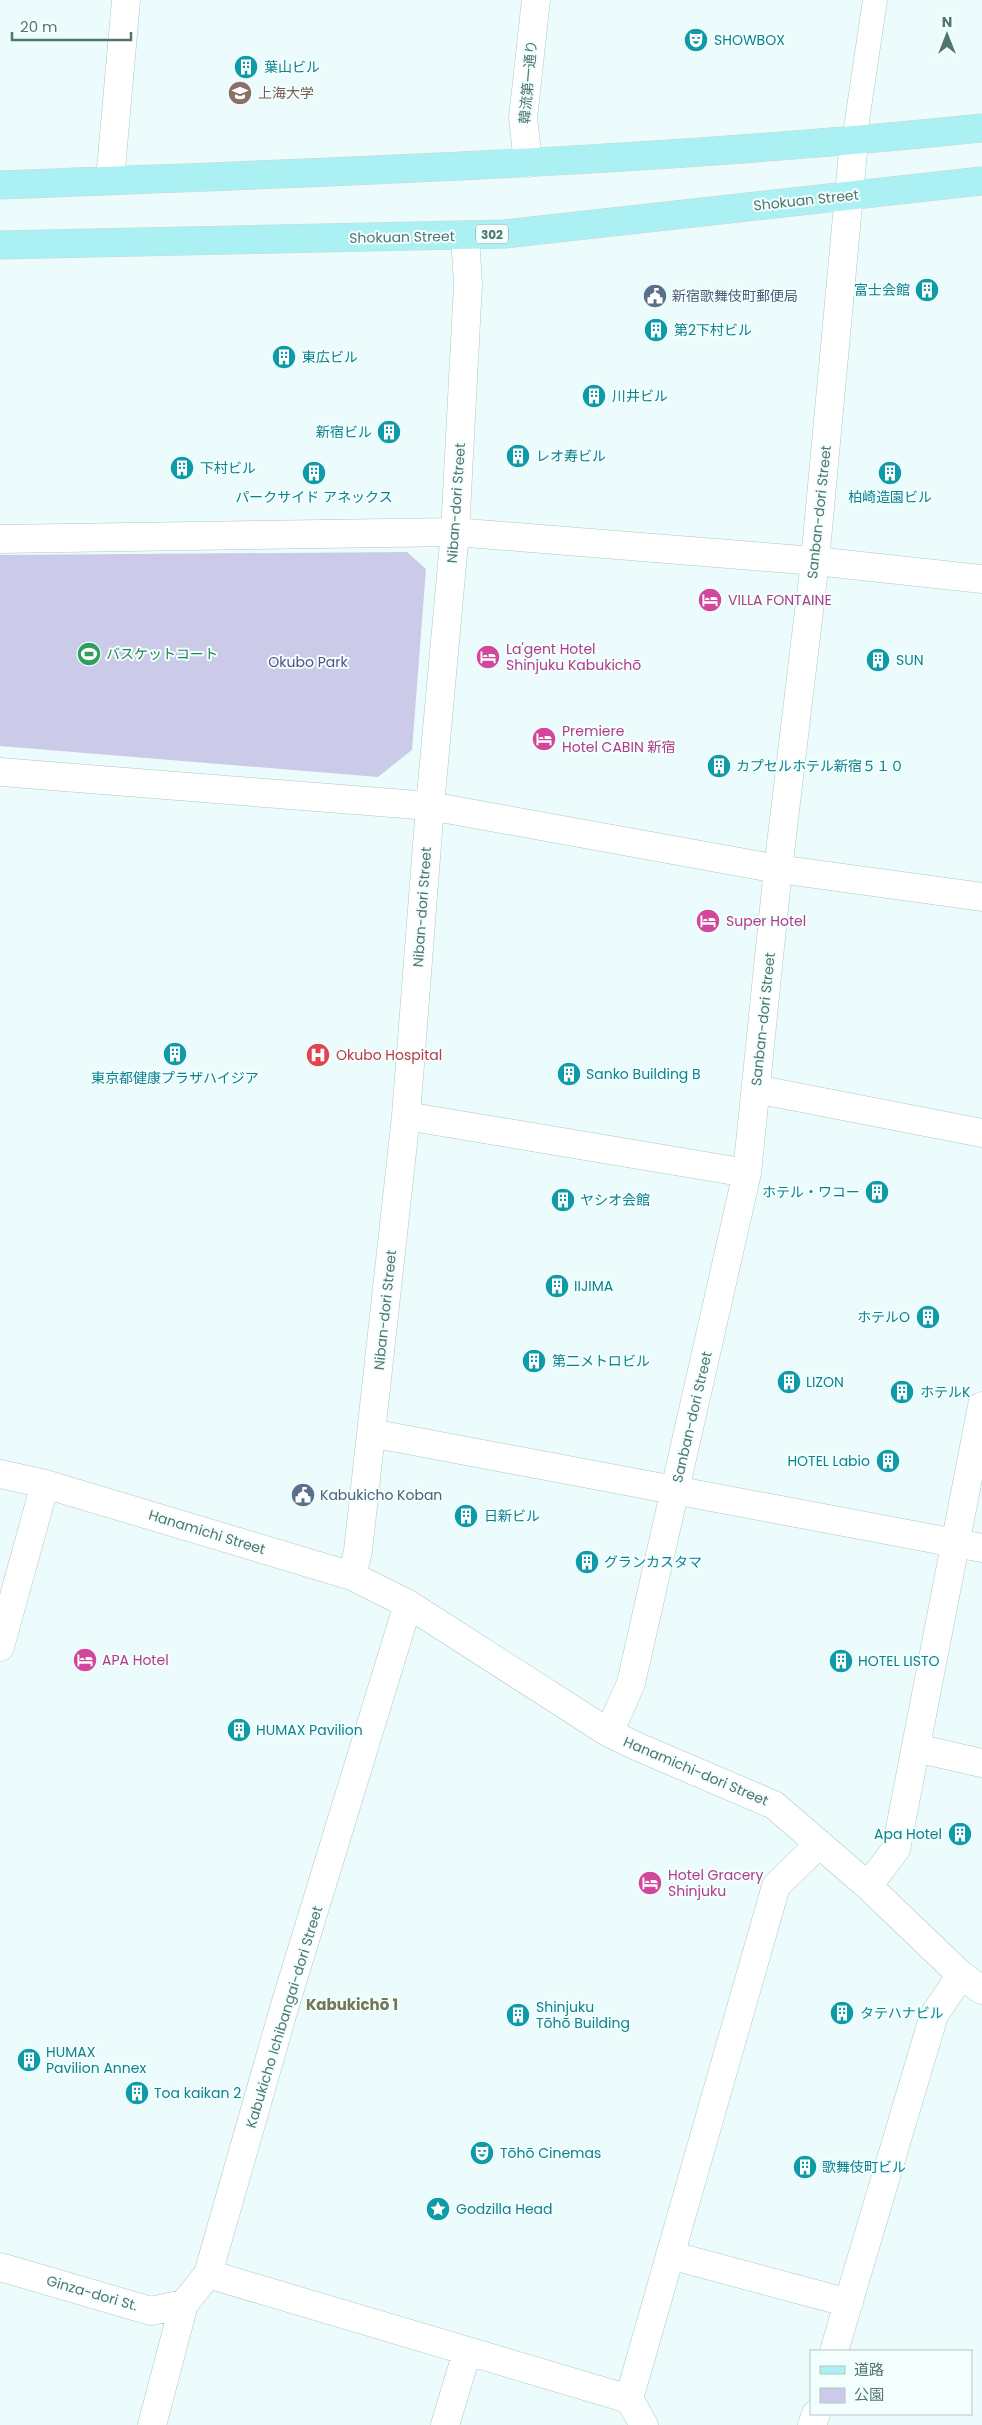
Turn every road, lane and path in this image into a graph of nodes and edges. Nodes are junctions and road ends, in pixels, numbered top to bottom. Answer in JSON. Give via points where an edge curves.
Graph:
{"nodes":[{"id":1,"x":126,"y":0,"type":"edge"},
{"id":2,"x":536,"y":0,"type":"edge"},
{"id":3,"x":875,"y":0,"type":"edge"},
{"id":4,"x":982,"y":128,"type":"edge"},
{"id":5,"x":854,"y":141,"type":"junction"},
{"id":6,"x":528,"y":163,"type":"junction"},
{"id":7,"x":110,"y":180,"type":"junction"},
{"id":8,"x":982,"y":181,"type":"edge"},
{"id":9,"x":0,"y":184,"type":"edge"},
{"id":10,"x":850,"y":195,"type":"junction"},
{"id":11,"x":466,"y":236,"type":"junction"},
{"id":12,"x":0,"y":244,"type":"edge"},
{"id":13,"x":455,"y":532,"type":"junction"},
{"id":14,"x":0,"y":539,"type":"edge"},
{"id":15,"x":815,"y":562,"type":"junction"},
{"id":16,"x":982,"y":579,"type":"edge"},
{"id":17,"x":0,"y":772,"type":"edge"},
{"id":18,"x":430,"y":806,"type":"junction"},
{"id":19,"x":778,"y":869,"type":"junction"},
{"id":20,"x":982,"y":897,"type":"edge"},
{"id":21,"x":756,"y":1089,"type":"junction"},
{"id":22,"x":406,"y":1116,"type":"junction"},
{"id":23,"x":982,"y":1132,"type":"edge"},
{"id":24,"x":747,"y":1173,"type":"junction"},
{"id":25,"x":982,"y":1406,"type":"edge"},
{"id":26,"x":371,"y":1433,"type":"junction"},
{"id":27,"x":0,"y":1474,"type":"edge"},
{"id":28,"x":45,"y":1484,"type":"junction"},
{"id":29,"x":674,"y":1492,"type":"junction"},
{"id":30,"x":955,"y":1543,"type":"junction"},
{"id":31,"x":982,"y":1548,"type":"edge"},
{"id":32,"x":352,"y":1576,"type":"junction"},
{"id":33,"x":408,"y":1604,"type":"junction"},
{"id":34,"x":0,"y":1647,"type":"edge"},
{"id":35,"x":609,"y":1733,"type":"junction"},
{"id":36,"x":916,"y":1748,"type":"junction"},
{"id":37,"x":982,"y":1762,"type":"edge"},
{"id":38,"x":819,"y":1844,"type":"junction"},
{"id":39,"x":868,"y":1886,"type":"junction"},
{"id":40,"x":972,"y":1983,"type":"edge"},
{"id":41,"x":670,"y":2255,"type":"junction"},
{"id":42,"x":0,"y":2267,"type":"edge"},
{"id":43,"x":208,"y":2274,"type":"junction"},
{"id":44,"x":848,"y":2303,"type":"junction"},
{"id":45,"x":184,"y":2304,"type":"junction"},
{"id":46,"x":834,"y":2350,"type":"edge"},
{"id":47,"x":466,"y":2352,"type":"junction"},
{"id":48,"x":629,"y":2399,"type":"junction"},
{"id":49,"x":152,"y":2425,"type":"edge"},
{"id":50,"x":445,"y":2425,"type":"edge"},
{"id":51,"x":644,"y":2425,"type":"edge"}],
"edges":[{"from":1,"to":7,"type":"street"},
{"from":2,"to":6,"type":"street","name":"韓流第一通り","via":[[523,118]]},
{"from":3,"to":5,"type":"lane"},
{"from":4,"to":5,"type":"main road"},
{"from":5,"to":6,"type":"main road"},
{"from":5,"to":10,"type":"street","name":"Sanban-dori Street"},
{"from":6,"to":7,"type":"main road"},
{"from":7,"to":9,"type":"main road"},
{"from":8,"to":10,"type":"main road","name":"Shokuan Street","number":"302"},
{"from":10,"to":11,"type":"main road","name":"Shokuan Street","number":"302"},
{"from":10,"to":15,"type":"street","name":"Sanban-dori Street"},
{"from":11,"to":12,"type":"main road","name":"Shokuan Street","number":"302"},
{"from":11,"to":13,"type":"street","name":"Niban-dori Street","via":[[468,284]]},
{"from":13,"to":14,"type":"street"},
{"from":13,"to":15,"type":"street"},
{"from":13,"to":18,"type":"street","name":"Niban-dori Street"},
{"from":15,"to":16,"type":"street"},
{"from":15,"to":19,"type":"street","name":"Sanban-dori Street"},
{"from":17,"to":18,"type":"street"},
{"from":18,"to":19,"type":"street"},
{"from":18,"to":22,"type":"street","name":"Niban-dori Street"},
{"from":19,"to":20,"type":"street"},
{"from":19,"to":21,"type":"street","name":"Sanban-dori Street"},
{"from":21,"to":23,"type":"street"},
{"from":21,"to":24,"type":"street","name":"Sanban-dori Street"},
{"from":22,"to":24,"type":"street"},
{"from":22,"to":26,"type":"street","name":"Niban-dori Street"},
{"from":24,"to":29,"type":"street","name":"Sanban-dori Street"},
{"from":25,"to":30,"type":"street"},
{"from":26,"to":29,"type":"street"},
{"from":26,"to":32,"type":"street","name":"Niban-dori Street","via":[[358,1551]]},
{"from":27,"to":28,"type":"street","name":"Hanamichi Street"},
{"from":28,"to":32,"type":"street","name":"Hanamichi Street"},
{"from":28,"to":34,"type":"street"},
{"from":29,"to":30,"type":"street"},
{"from":29,"to":35,"type":"street","name":"Sanban-dori Street","via":[[631,1683]]},
{"from":30,"to":31,"type":"street"},
{"from":30,"to":36,"type":"street"},
{"from":32,"to":33,"type":"street","name":"Hanamichi Street"},
{"from":33,"to":35,"type":"street","name":"Hanamichi-dori Street"},
{"from":33,"to":43,"type":"street","name":"Kabukicho Ichibangai-dori Street"},
{"from":35,"to":38,"type":"street","name":"Hanamichi-dori Street","via":[[774,1805]]},
{"from":36,"to":37,"type":"street"},
{"from":36,"to":39,"type":"street","via":[[896,1849]]},
{"from":38,"to":39,"type":"street","name":"Hanamichi-dori Street"},
{"from":38,"to":41,"type":"street","via":[[776,1886]]},
{"from":39,"to":40,"type":"street","name":"Hanamichi-dori Street"},
{"from":40,"to":44,"type":"street","via":[[934,2015]]},
{"from":41,"to":44,"type":"street"},
{"from":41,"to":48,"type":"street"},
{"from":42,"to":45,"type":"street","name":"Ginza-dori St.","via":[[151,2310]]},
{"from":43,"to":45,"type":"street","name":"Kabukicho Ichibangai-dori Street"},
{"from":43,"to":47,"type":"street"},
{"from":44,"to":46,"type":"street"},
{"from":45,"to":49,"type":"street","name":"Kabukicho Ichibangai-dori Street"},
{"from":47,"to":48,"type":"street"},
{"from":47,"to":50,"type":"street"},
{"from":48,"to":51,"type":"street"}]}
